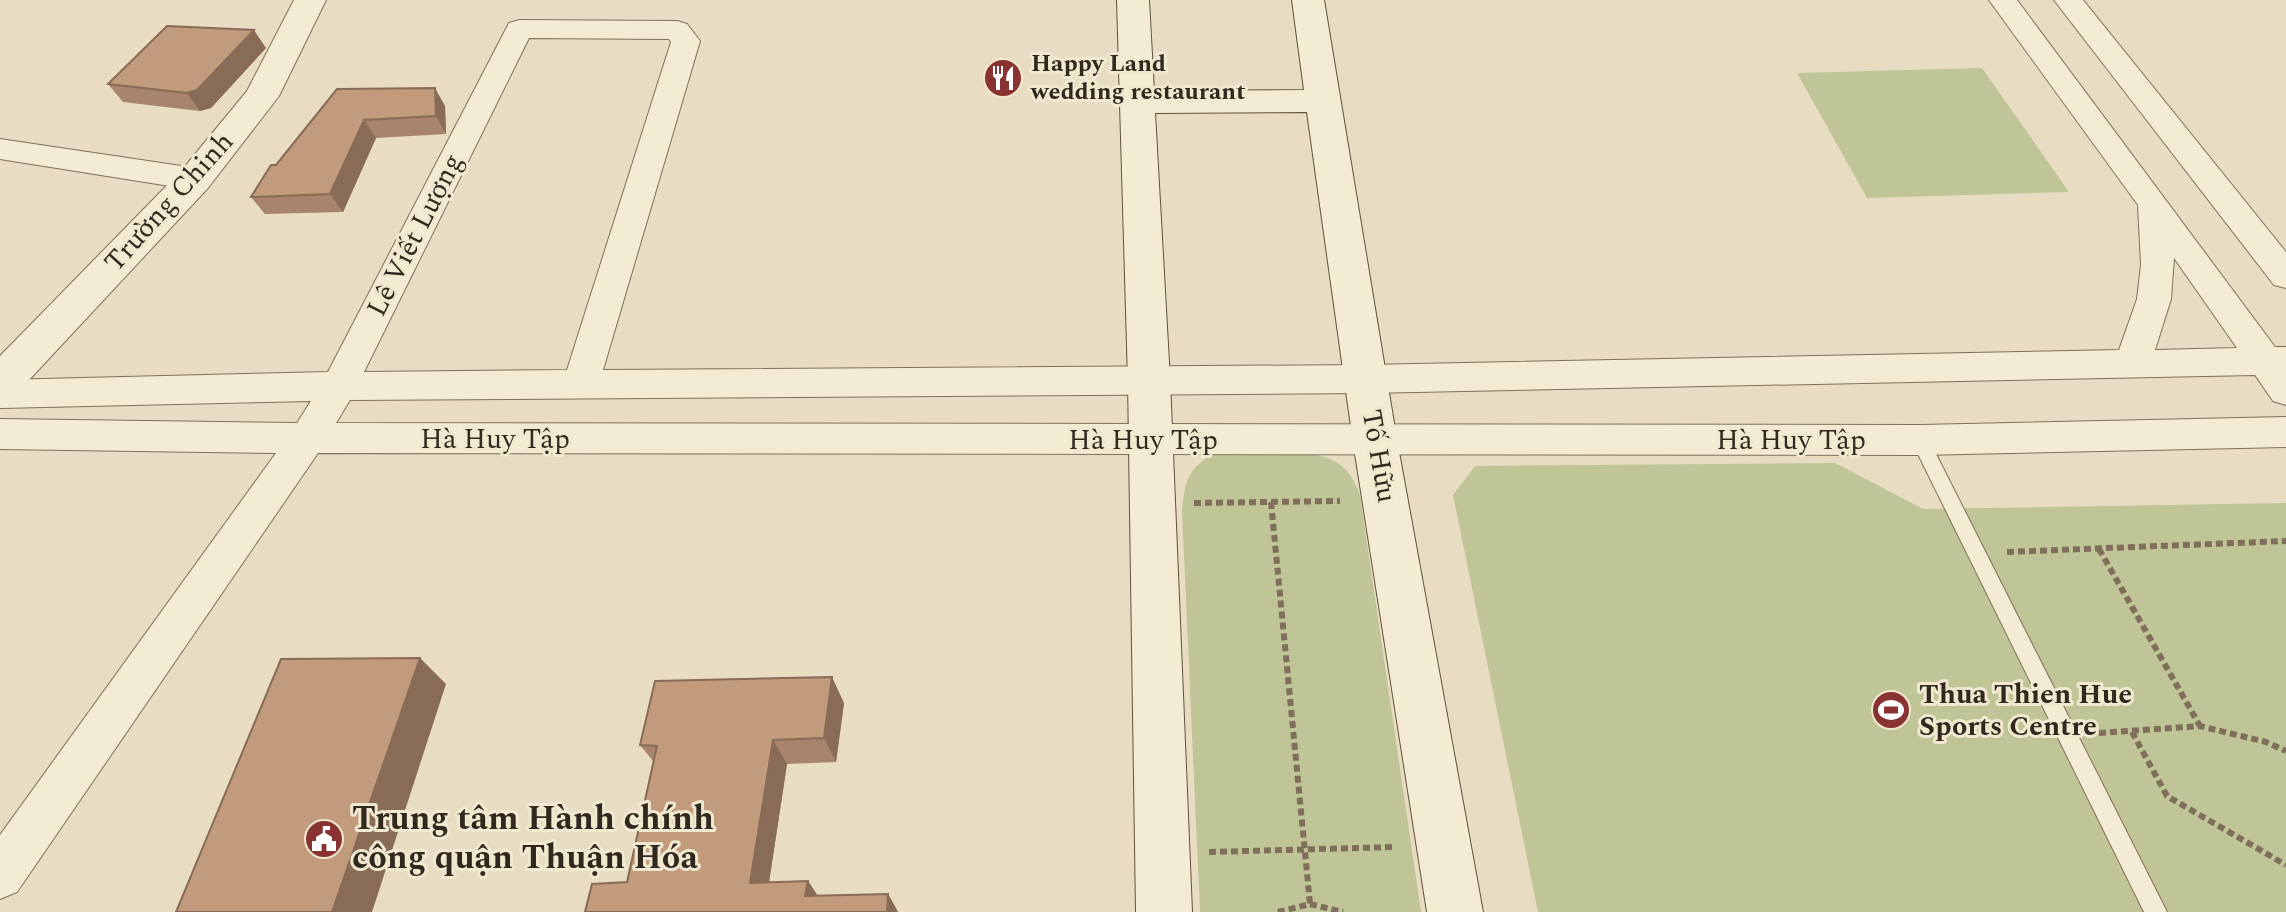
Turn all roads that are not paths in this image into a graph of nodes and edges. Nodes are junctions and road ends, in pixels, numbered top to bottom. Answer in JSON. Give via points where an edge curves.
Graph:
{"nodes":[{"id":1,"x":310,"y":0,"type":"edge"},
{"id":2,"x":1133,"y":0,"type":"edge"},
{"id":3,"x":1308,"y":0,"type":"edge"},
{"id":4,"x":2003,"y":0,"type":"edge"},
{"id":5,"x":2068,"y":0,"type":"edge"},
{"id":6,"x":1324,"y":101,"type":"junction"},
{"id":7,"x":1138,"y":102,"type":"junction"},
{"id":8,"x":0,"y":149,"type":"edge"},
{"id":9,"x":195,"y":179,"type":"junction"},
{"id":10,"x":2154,"y":204,"type":"junction"},
{"id":11,"x":2283,"y":270,"type":"edge"},
{"id":12,"x":2275,"y":361,"type":"edge"},
{"id":13,"x":2133,"y":363,"type":"junction"},
{"id":14,"x":1366,"y":379,"type":"junction"},
{"id":15,"x":1149,"y":380,"type":"junction"},
{"id":16,"x":0,"y":383,"type":"edge"},
{"id":17,"x":339,"y":386,"type":"junction"},
{"id":18,"x":580,"y":386,"type":"junction"},
{"id":19,"x":2286,"y":391,"type":"edge"},
{"id":20,"x":0,"y":394,"type":"edge"},
{"id":21,"x":2286,"y":432,"type":"edge"},
{"id":22,"x":0,"y":434,"type":"edge"},
{"id":23,"x":308,"y":438,"type":"junction"},
{"id":24,"x":1150,"y":440,"type":"junction"},
{"id":25,"x":1920,"y":440,"type":"junction"},
{"id":26,"x":1375,"y":441,"type":"junction"},
{"id":27,"x":0,"y":875,"type":"edge"},
{"id":28,"x":1164,"y":912,"type":"edge"},
{"id":29,"x":1455,"y":912,"type":"edge"},
{"id":30,"x":2156,"y":912,"type":"edge"}],
"edges":[{"from":1,"to":9,"type":"main road","name":"Trường Chinh","via":[[262,96]]},
{"from":2,"to":7,"type":"main road"},
{"from":3,"to":6,"type":"main road","name":"Tố Hữu"},
{"from":4,"to":10,"type":"street"},
{"from":5,"to":11,"type":"street"},
{"from":6,"to":7,"type":"main road"},
{"from":6,"to":14,"type":"main road","name":"Tố Hữu"},
{"from":7,"to":15,"type":"main road"},
{"from":8,"to":9,"type":"street"},
{"from":9,"to":16,"type":"main road","name":"Trường Chinh"},
{"from":10,"to":12,"type":"street"},
{"from":10,"to":13,"type":"street","via":[[2154,299]]},
{"from":12,"to":13,"type":"street","name":"Hà Huy Tập"},
{"from":12,"to":19,"type":"street"},
{"from":13,"to":14,"type":"street","name":"Hà Huy Tập"},
{"from":14,"to":15,"type":"street","name":"Hà Huy Tập"},
{"from":14,"to":26,"type":"main road","name":"Tố Hữu"},
{"from":15,"to":18,"type":"street","name":"Hà Huy Tập"},
{"from":15,"to":24,"type":"main road"},
{"from":17,"to":18,"type":"street","name":"Hà Huy Tập"},
{"from":17,"to":18,"type":"street","name":"Lê Viết Lượng","via":[[519,29],[677,30],[686,41]]},
{"from":17,"to":20,"type":"street","name":"Hà Huy Tập"},
{"from":17,"to":23,"type":"street","name":"Lê Viết Lượng"},
{"from":21,"to":25,"type":"street","name":"Hà Huy Tập"},
{"from":22,"to":23,"type":"street","name":"Hà Huy Tập"},
{"from":23,"to":24,"type":"street","name":"Hà Huy Tập"},
{"from":23,"to":27,"type":"street","name":"Lê Viết Lượng"},
{"from":24,"to":26,"type":"street","name":"Hà Huy Tập"},
{"from":24,"to":28,"type":"main road"},
{"from":25,"to":26,"type":"street","name":"Hà Huy Tập"},
{"from":25,"to":30,"type":"lane"},
{"from":26,"to":29,"type":"main road","name":"Tố Hữu"}]}
